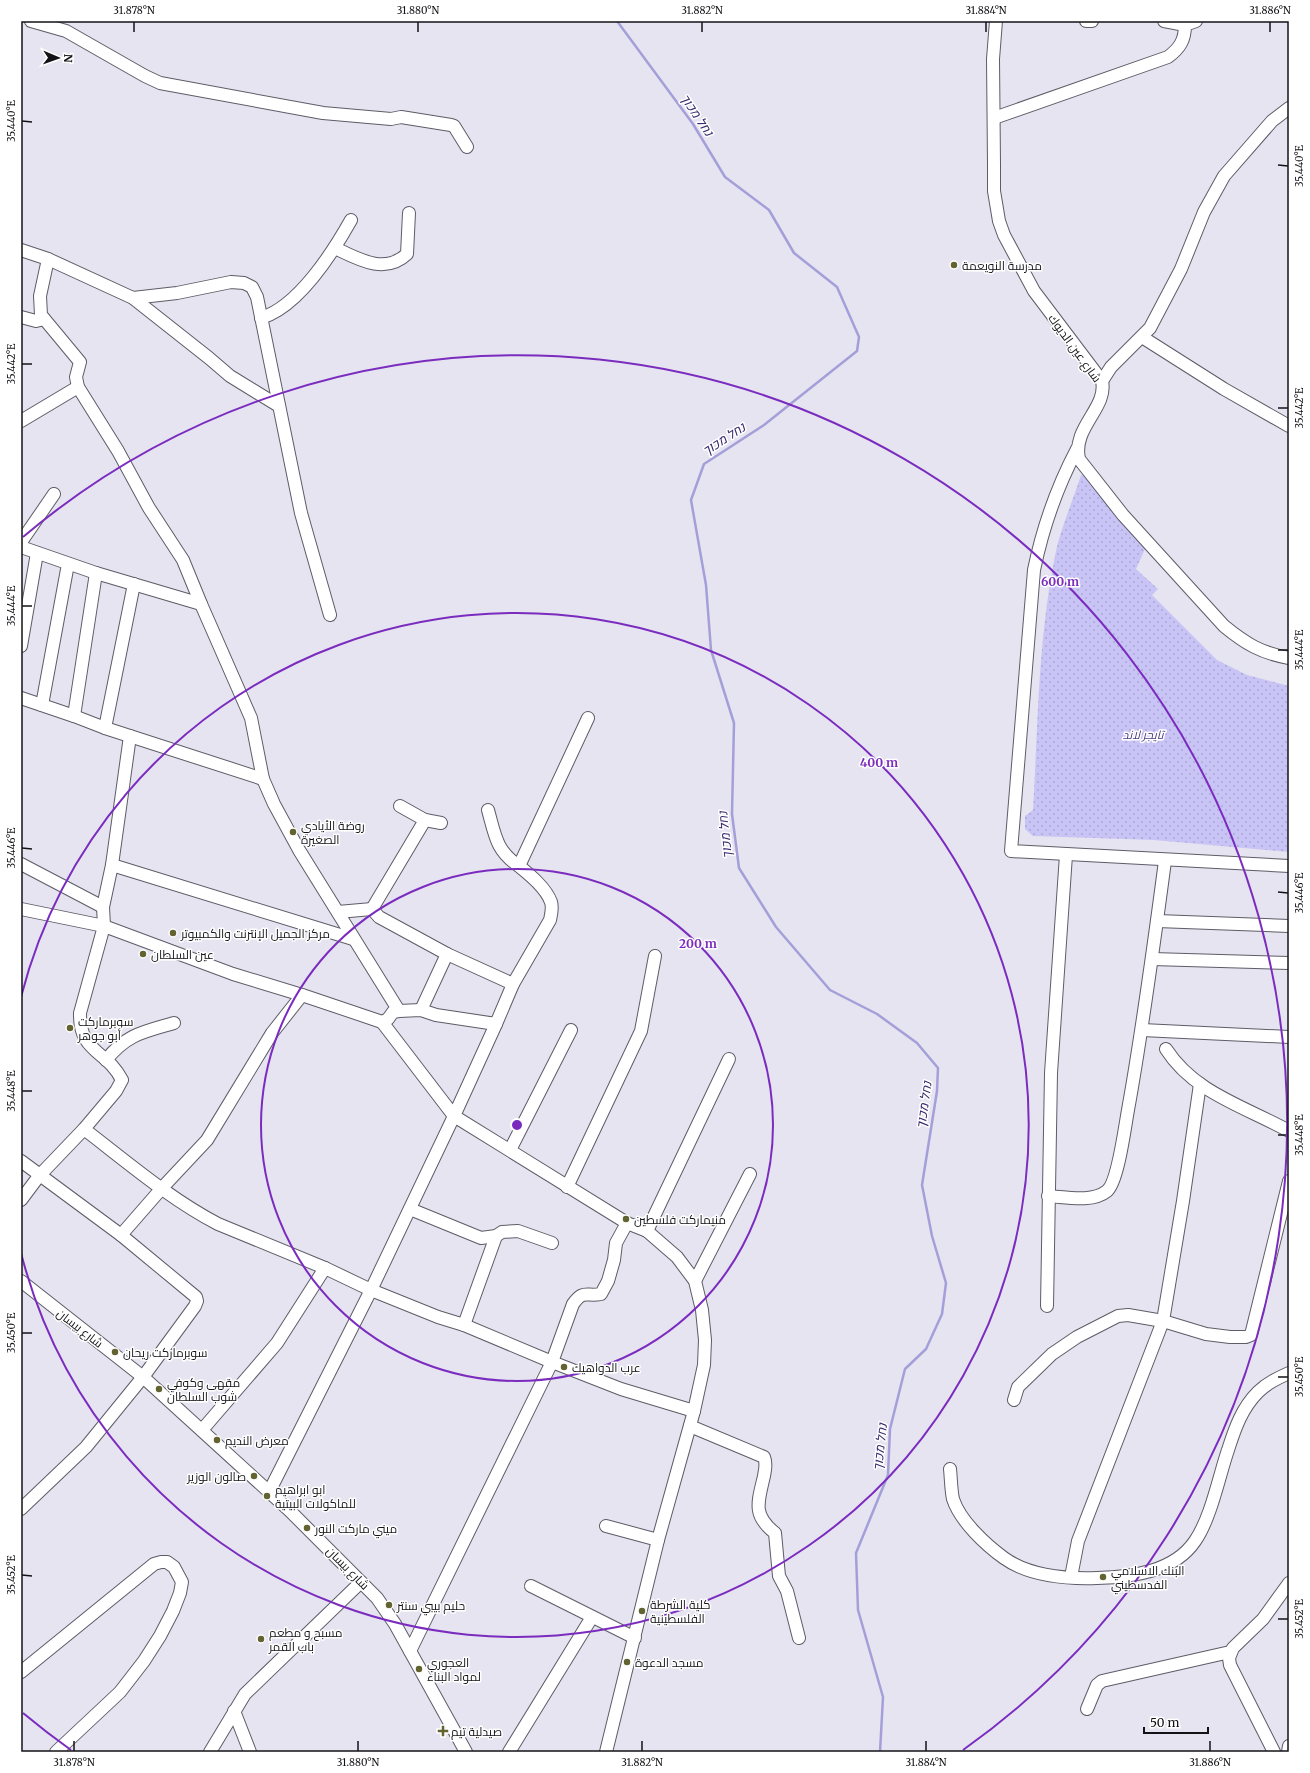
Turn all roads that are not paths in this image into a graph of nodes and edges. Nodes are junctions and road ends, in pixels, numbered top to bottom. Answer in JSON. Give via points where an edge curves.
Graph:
{"nodes":[{"id":1,"x":31,"y":21,"type":"edge"},
{"id":2,"x":996,"y":21,"type":"edge"},
{"id":3,"x":1086,"y":21,"type":"edge"},
{"id":4,"x":1092,"y":21,"type":"edge"},
{"id":5,"x":1164,"y":21,"type":"edge"},
{"id":6,"x":1190,"y":23,"type":"edge"},
{"id":7,"x":1289,"y":108,"type":"edge"},
{"id":8,"x":994,"y":118,"type":"junction"},
{"id":9,"x":467,"y":147,"type":"dead end"},
{"id":10,"x":409,"y":213,"type":"dead end"},
{"id":11,"x":351,"y":220,"type":"dead end"},
{"id":12,"x":335,"y":248,"type":"junction"},
{"id":13,"x":21,"y":250,"type":"edge"},
{"id":14,"x":48,"y":259,"type":"junction"},
{"id":15,"x":133,"y":298,"type":"junction"},
{"id":16,"x":21,"y":317,"type":"edge"},
{"id":17,"x":261,"y":318,"type":"junction"},
{"id":18,"x":44,"y":319,"type":"junction"},
{"id":19,"x":1142,"y":337,"type":"junction"},
{"id":20,"x":1102,"y":381,"type":"junction"},
{"id":21,"x":78,"y":387,"type":"junction"},
{"id":22,"x":279,"y":406,"type":"junction"},
{"id":23,"x":21,"y":421,"type":"edge"},
{"id":24,"x":1289,"y":426,"type":"edge"},
{"id":25,"x":1077,"y":449,"type":"junction"},
{"id":26,"x":54,"y":494,"type":"dead end"},
{"id":27,"x":21,"y":542,"type":"edge"},
{"id":28,"x":21,"y":547,"type":"edge"},
{"id":29,"x":37,"y":553,"type":"junction"},
{"id":30,"x":68,"y":564,"type":"junction"},
{"id":31,"x":96,"y":573,"type":"junction"},
{"id":32,"x":134,"y":584,"type":"junction"},
{"id":33,"x":201,"y":604,"type":"junction"},
{"id":34,"x":330,"y":615,"type":"dead end"},
{"id":35,"x":21,"y":646,"type":"edge"},
{"id":36,"x":1289,"y":658,"type":"edge"},
{"id":37,"x":21,"y":698,"type":"edge"},
{"id":38,"x":42,"y":705,"type":"junction"},
{"id":39,"x":74,"y":716,"type":"junction"},
{"id":40,"x":588,"y":718,"type":"dead end"},
{"id":41,"x":105,"y":728,"type":"junction"},
{"id":42,"x":130,"y":736,"type":"junction"},
{"id":43,"x":263,"y":779,"type":"junction"},
{"id":44,"x":400,"y":806,"type":"dead end"},
{"id":45,"x":488,"y":810,"type":"dead end"},
{"id":46,"x":425,"y":820,"type":"junction"},
{"id":47,"x":441,"y":823,"type":"dead end"},
{"id":48,"x":1066,"y":855,"type":"junction"},
{"id":49,"x":1165,"y":861,"type":"junction"},
{"id":50,"x":21,"y":864,"type":"edge"},
{"id":51,"x":112,"y":865,"type":"junction"},
{"id":52,"x":519,"y":866,"type":"junction"},
{"id":53,"x":1289,"y":866,"type":"edge"},
{"id":54,"x":103,"y":907,"type":"junction"},
{"id":55,"x":21,"y":909,"type":"edge"},
{"id":56,"x":372,"y":909,"type":"junction"},
{"id":57,"x":338,"y":912,"type":"junction"},
{"id":58,"x":1157,"y":921,"type":"junction"},
{"id":59,"x":104,"y":926,"type":"junction"},
{"id":60,"x":1289,"y":926,"type":"edge"},
{"id":61,"x":353,"y":939,"type":"junction"},
{"id":62,"x":447,"y":954,"type":"junction"},
{"id":63,"x":655,"y":956,"type":"dead end"},
{"id":64,"x":1152,"y":959,"type":"junction"},
{"id":65,"x":1289,"y":963,"type":"edge"},
{"id":66,"x":513,"y":984,"type":"junction"},
{"id":67,"x":302,"y":995,"type":"junction"},
{"id":68,"x":421,"y":1010,"type":"junction"},
{"id":69,"x":398,"y":1011,"type":"junction"},
{"id":70,"x":382,"y":1022,"type":"junction"},
{"id":71,"x":174,"y":1023,"type":"dead end"},
{"id":72,"x":496,"y":1024,"type":"junction"},
{"id":73,"x":570,"y":1030,"type":"dead end"},
{"id":74,"x":1142,"y":1030,"type":"junction"},
{"id":75,"x":1289,"y":1037,"type":"edge"},
{"id":76,"x":1166,"y":1049,"type":"dead end"},
{"id":77,"x":729,"y":1059,"type":"dead end"},
{"id":78,"x":106,"y":1060,"type":"junction"},
{"id":79,"x":1200,"y":1084,"type":"junction"},
{"id":80,"x":454,"y":1116,"type":"junction"},
{"id":81,"x":84,"y":1129,"type":"junction"},
{"id":82,"x":1289,"y":1132,"type":"edge"},
{"id":83,"x":510,"y":1150,"type":"junction"},
{"id":84,"x":21,"y":1161,"type":"edge"},
{"id":85,"x":750,"y":1174,"type":"dead end"},
{"id":86,"x":39,"y":1176,"type":"junction"},
{"id":87,"x":1289,"y":1181,"type":"edge"},
{"id":88,"x":568,"y":1187,"type":"junction"},
{"id":89,"x":162,"y":1188,"type":"junction"},
{"id":90,"x":1048,"y":1196,"type":"junction"},
{"id":91,"x":21,"y":1200,"type":"edge"},
{"id":92,"x":410,"y":1209,"type":"junction"},
{"id":93,"x":627,"y":1223,"type":"junction"},
{"id":94,"x":647,"y":1231,"type":"junction"},
{"id":95,"x":120,"y":1235,"type":"junction"},
{"id":96,"x":496,"y":1236,"type":"junction"},
{"id":97,"x":552,"y":1243,"type":"dead end"},
{"id":98,"x":325,"y":1268,"type":"junction"},
{"id":99,"x":21,"y":1281,"type":"edge"},
{"id":100,"x":695,"y":1281,"type":"junction"},
{"id":101,"x":371,"y":1290,"type":"junction"},
{"id":102,"x":1047,"y":1306,"type":"dead end"},
{"id":103,"x":1163,"y":1321,"type":"junction"},
{"id":104,"x":464,"y":1325,"type":"junction"},
{"id":105,"x":552,"y":1362,"type":"junction"},
{"id":106,"x":1289,"y":1373,"type":"edge"},
{"id":107,"x":143,"y":1377,"type":"junction"},
{"id":108,"x":1014,"y":1400,"type":"dead end"},
{"id":109,"x":694,"y":1411,"type":"junction"},
{"id":110,"x":690,"y":1426,"type":"junction"},
{"id":111,"x":202,"y":1430,"type":"junction"},
{"id":112,"x":950,"y":1469,"type":"dead end"},
{"id":113,"x":269,"y":1492,"type":"junction"},
{"id":114,"x":21,"y":1510,"type":"edge"},
{"id":115,"x":606,"y":1526,"type":"dead end"},
{"id":116,"x":658,"y":1540,"type":"junction"},
{"id":117,"x":1071,"y":1577,"type":"junction"},
{"id":118,"x":361,"y":1582,"type":"junction"},
{"id":119,"x":1289,"y":1583,"type":"edge"},
{"id":120,"x":531,"y":1586,"type":"dead end"},
{"id":121,"x":592,"y":1617,"type":"junction"},
{"id":122,"x":635,"y":1638,"type":"junction"},
{"id":123,"x":799,"y":1638,"type":"dead end"},
{"id":124,"x":410,"y":1651,"type":"junction"},
{"id":125,"x":1230,"y":1652,"type":"junction"},
{"id":126,"x":21,"y":1672,"type":"edge"},
{"id":127,"x":1088,"y":1710,"type":"dead end"},
{"id":128,"x":234,"y":1711,"type":"junction"},
{"id":129,"x":1289,"y":1746,"type":"edge"},
{"id":130,"x":461,"y":1750,"type":"edge"},
{"id":131,"x":56,"y":1752,"type":"edge"},
{"id":132,"x":210,"y":1752,"type":"edge"},
{"id":133,"x":250,"y":1752,"type":"edge"},
{"id":134,"x":509,"y":1752,"type":"edge"},
{"id":135,"x":606,"y":1752,"type":"edge"},
{"id":136,"x":1274,"y":1752,"type":"edge"},
{"id":137,"x":1288,"y":1752,"type":"edge"}],
"edges":[{"from":1,"to":9,"type":"street","via":[[66,31],[160,83],[323,113],[391,119],[401,117],[451,125]]},
{"from":2,"to":8,"type":"street","name":"شارع عين الديوك","via":[[993,44]]},
{"from":3,"to":4,"type":"street"},
{"from":5,"to":6,"type":"street"},
{"from":6,"to":8,"type":"street","via":[[1178,50],[1168,57]]},
{"from":7,"to":19,"type":"street","via":[[1272,121],[1224,176],[1204,212],[1169,294]]},
{"from":8,"to":20,"type":"street","name":"شارع عين الديوك","via":[[994,191],[1004,235],[1034,291]]},
{"from":10,"to":12,"type":"street","via":[[407,254],[397,262],[371,264]]},
{"from":11,"to":12,"type":"street"},
{"from":12,"to":17,"type":"street","via":[[298,293],[270,315]]},
{"from":13,"to":14,"type":"street"},
{"from":14,"to":15,"type":"street"},
{"from":14,"to":18,"type":"street","via":[[40,296],[41,315]]},
{"from":15,"to":17,"type":"street","via":[[177,293],[232,282],[244,283],[252,287]]},
{"from":15,"to":22,"type":"street","via":[[220,369]]},
{"from":16,"to":18,"type":"street","via":[[36,321]]},
{"from":17,"to":22,"type":"street"},
{"from":18,"to":21,"type":"street","via":[[80,362],[76,377]]},
{"from":19,"to":20,"type":"street","via":[[1111,366]]},
{"from":19,"to":24,"type":"street","via":[[1224,389]]},
{"from":20,"to":25,"type":"street","name":"شارع عين الديوك","via":[[1102,393],[1080,437]]},
{"from":21,"to":23,"type":"street"},
{"from":21,"to":33,"type":"street","via":[[118,451],[149,508],[183,560]]},
{"from":22,"to":34,"type":"street","via":[[301,513]]},
{"from":25,"to":36,"type":"street","via":[[1084,466],[1123,515],[1224,626],[1252,646]]},
{"from":25,"to":48,"type":"street","name":"شارع عين الديوك","via":[[1064,473],[1042,534],[1034,570],[1011,851]]},
{"from":26,"to":27,"type":"street"},
{"from":28,"to":29,"type":"street"},
{"from":29,"to":30,"type":"street"},
{"from":29,"to":35,"type":"street"},
{"from":30,"to":31,"type":"street"},
{"from":30,"to":38,"type":"street"},
{"from":31,"to":32,"type":"street"},
{"from":31,"to":39,"type":"street"},
{"from":32,"to":33,"type":"street"},
{"from":32,"to":41,"type":"street"},
{"from":33,"to":43,"type":"street","via":[[251,718]]},
{"from":37,"to":38,"type":"street"},
{"from":38,"to":39,"type":"street"},
{"from":39,"to":41,"type":"street"},
{"from":40,"to":52,"type":"street"},
{"from":41,"to":42,"type":"street"},
{"from":42,"to":43,"type":"street"},
{"from":42,"to":51,"type":"street"},
{"from":43,"to":57,"type":"street","via":[[283,821]]},
{"from":44,"to":46,"type":"street"},
{"from":45,"to":52,"type":"street","via":[[501,850],[509,860]]},
{"from":46,"to":47,"type":"street"},
{"from":46,"to":56,"type":"street"},
{"from":48,"to":49,"type":"street"},
{"from":48,"to":90,"type":"street","via":[[1051,1073]]},
{"from":49,"to":53,"type":"street"},
{"from":49,"to":58,"type":"street"},
{"from":50,"to":54,"type":"street"},
{"from":51,"to":54,"type":"street"},
{"from":51,"to":61,"type":"street"},
{"from":52,"to":66,"type":"street","via":[[547,895],[552,902],[552,912],[550,920]]},
{"from":54,"to":59,"type":"street"},
{"from":55,"to":59,"type":"street"},
{"from":56,"to":57,"type":"street"},
{"from":56,"to":62,"type":"street","via":[[379,917]]},
{"from":57,"to":61,"type":"street"},
{"from":58,"to":60,"type":"street"},
{"from":58,"to":64,"type":"street"},
{"from":59,"to":67,"type":"street","via":[[233,974]]},
{"from":59,"to":78,"type":"street","via":[[80,1013],[80,1022],[83,1036]]},
{"from":61,"to":69,"type":"street"},
{"from":62,"to":66,"type":"street"},
{"from":62,"to":68,"type":"street"},
{"from":63,"to":88,"type":"street","via":[[641,1031]]},
{"from":64,"to":65,"type":"street"},
{"from":64,"to":74,"type":"street"},
{"from":66,"to":72,"type":"street"},
{"from":67,"to":70,"type":"street"},
{"from":67,"to":89,"type":"street","via":[[272,1033],[207,1140]]},
{"from":68,"to":69,"type":"street"},
{"from":68,"to":72,"type":"street","via":[[436,1015]]},
{"from":69,"to":70,"type":"street","via":[[393,1012]]},
{"from":70,"to":80,"type":"street"},
{"from":71,"to":78,"type":"street","via":[[126,1040]]},
{"from":72,"to":80,"type":"street"},
{"from":73,"to":83,"type":"street"},
{"from":74,"to":75,"type":"street"},
{"from":74,"to":90,"type":"street","via":[[1121,1151],[1108,1190],[1096,1198]]},
{"from":76,"to":79,"type":"street","via":[[1173,1060]]},
{"from":77,"to":94,"type":"street"},
{"from":78,"to":81,"type":"street","via":[[122,1080]]},
{"from":79,"to":82,"type":"street"},
{"from":79,"to":103,"type":"street"},
{"from":80,"to":83,"type":"street"},
{"from":80,"to":92,"type":"street"},
{"from":81,"to":86,"type":"street"},
{"from":81,"to":89,"type":"street"},
{"from":83,"to":88,"type":"street"},
{"from":84,"to":86,"type":"street"},
{"from":85,"to":100,"type":"street"},
{"from":86,"to":91,"type":"street"},
{"from":86,"to":95,"type":"street"},
{"from":87,"to":103,"type":"street","via":[[1251,1335],[1230,1337],[1206,1334]]},
{"from":88,"to":93,"type":"street"},
{"from":89,"to":95,"type":"street"},
{"from":89,"to":98,"type":"street","via":[[181,1203],[218,1224]]},
{"from":90,"to":102,"type":"street"},
{"from":92,"to":96,"type":"street","via":[[481,1238]]},
{"from":92,"to":101,"type":"street"},
{"from":93,"to":94,"type":"street"},
{"from":93,"to":105,"type":"street","via":[[616,1244],[614,1260],[604,1289],[601,1294],[584,1293],[573,1304]]},
{"from":94,"to":100,"type":"street","via":[[677,1257]]},
{"from":95,"to":107,"type":"street","via":[[196,1296],[197,1300],[190,1314]]},
{"from":96,"to":97,"type":"street","via":[[502,1232],[518,1231]]},
{"from":96,"to":104,"type":"street"},
{"from":98,"to":101,"type":"street"},
{"from":98,"to":111,"type":"street","via":[[276,1343]]},
{"from":99,"to":107,"type":"street","name":"شارع بيسان"},
{"from":100,"to":109,"type":"street","via":[[702,1310],[705,1340],[704,1364]]},
{"from":101,"to":104,"type":"street"},
{"from":101,"to":113,"type":"street"},
{"from":103,"to":108,"type":"street","via":[[1128,1315],[1108,1320],[1077,1337],[1037,1367],[1018,1387]]},
{"from":103,"to":117,"type":"street","via":[[1078,1541]]},
{"from":104,"to":105,"type":"street"},
{"from":105,"to":109,"type":"street","via":[[622,1389]]},
{"from":105,"to":124,"type":"street"},
{"from":106,"to":117,"type":"street","via":[[1272,1381],[1258,1392],[1241,1415],[1234,1428],[1200,1532],[1186,1552],[1167,1565],[1149,1571],[1110,1578]]},
{"from":107,"to":111,"type":"street","name":"شارع بيسان"},
{"from":107,"to":114,"type":"street","via":[[86,1447]]},
{"from":109,"to":110,"type":"street"},
{"from":110,"to":116,"type":"street"},
{"from":110,"to":123,"type":"street","via":[[764,1457],[766,1466],[758,1511],[765,1525],[775,1533],[779,1576],[787,1591]]},
{"from":111,"to":113,"type":"street","name":"شارع بيسان"},
{"from":112,"to":117,"type":"street","via":[[953,1499],[970,1527],[989,1546],[1006,1560],[1024,1568]]},
{"from":113,"to":118,"type":"street","name":"شارع بيسان"},
{"from":115,"to":116,"type":"street"},
{"from":116,"to":122,"type":"street"},
{"from":118,"to":124,"type":"street","name":"شارع بيسان","via":[[377,1598]]},
{"from":118,"to":128,"type":"street","via":[[250,1688]]},
{"from":119,"to":125,"type":"street","via":[[1263,1619]]},
{"from":120,"to":121,"type":"street"},
{"from":121,"to":122,"type":"street"},
{"from":121,"to":134,"type":"street"},
{"from":122,"to":135,"type":"street"},
{"from":124,"to":130,"type":"street","name":"شارع بيسان"},
{"from":125,"to":127,"type":"street","via":[[1102,1681],[1097,1685]]},
{"from":125,"to":136,"type":"street","via":[[1230,1665]]},
{"from":126,"to":131,"type":"street","via":[[154,1564],[168,1562],[179,1574],[182,1582],[178,1600],[144,1661],[120,1692]]},
{"from":128,"to":132,"type":"street"},
{"from":128,"to":133,"type":"street"},
{"from":129,"to":137,"type":"street"}]}
